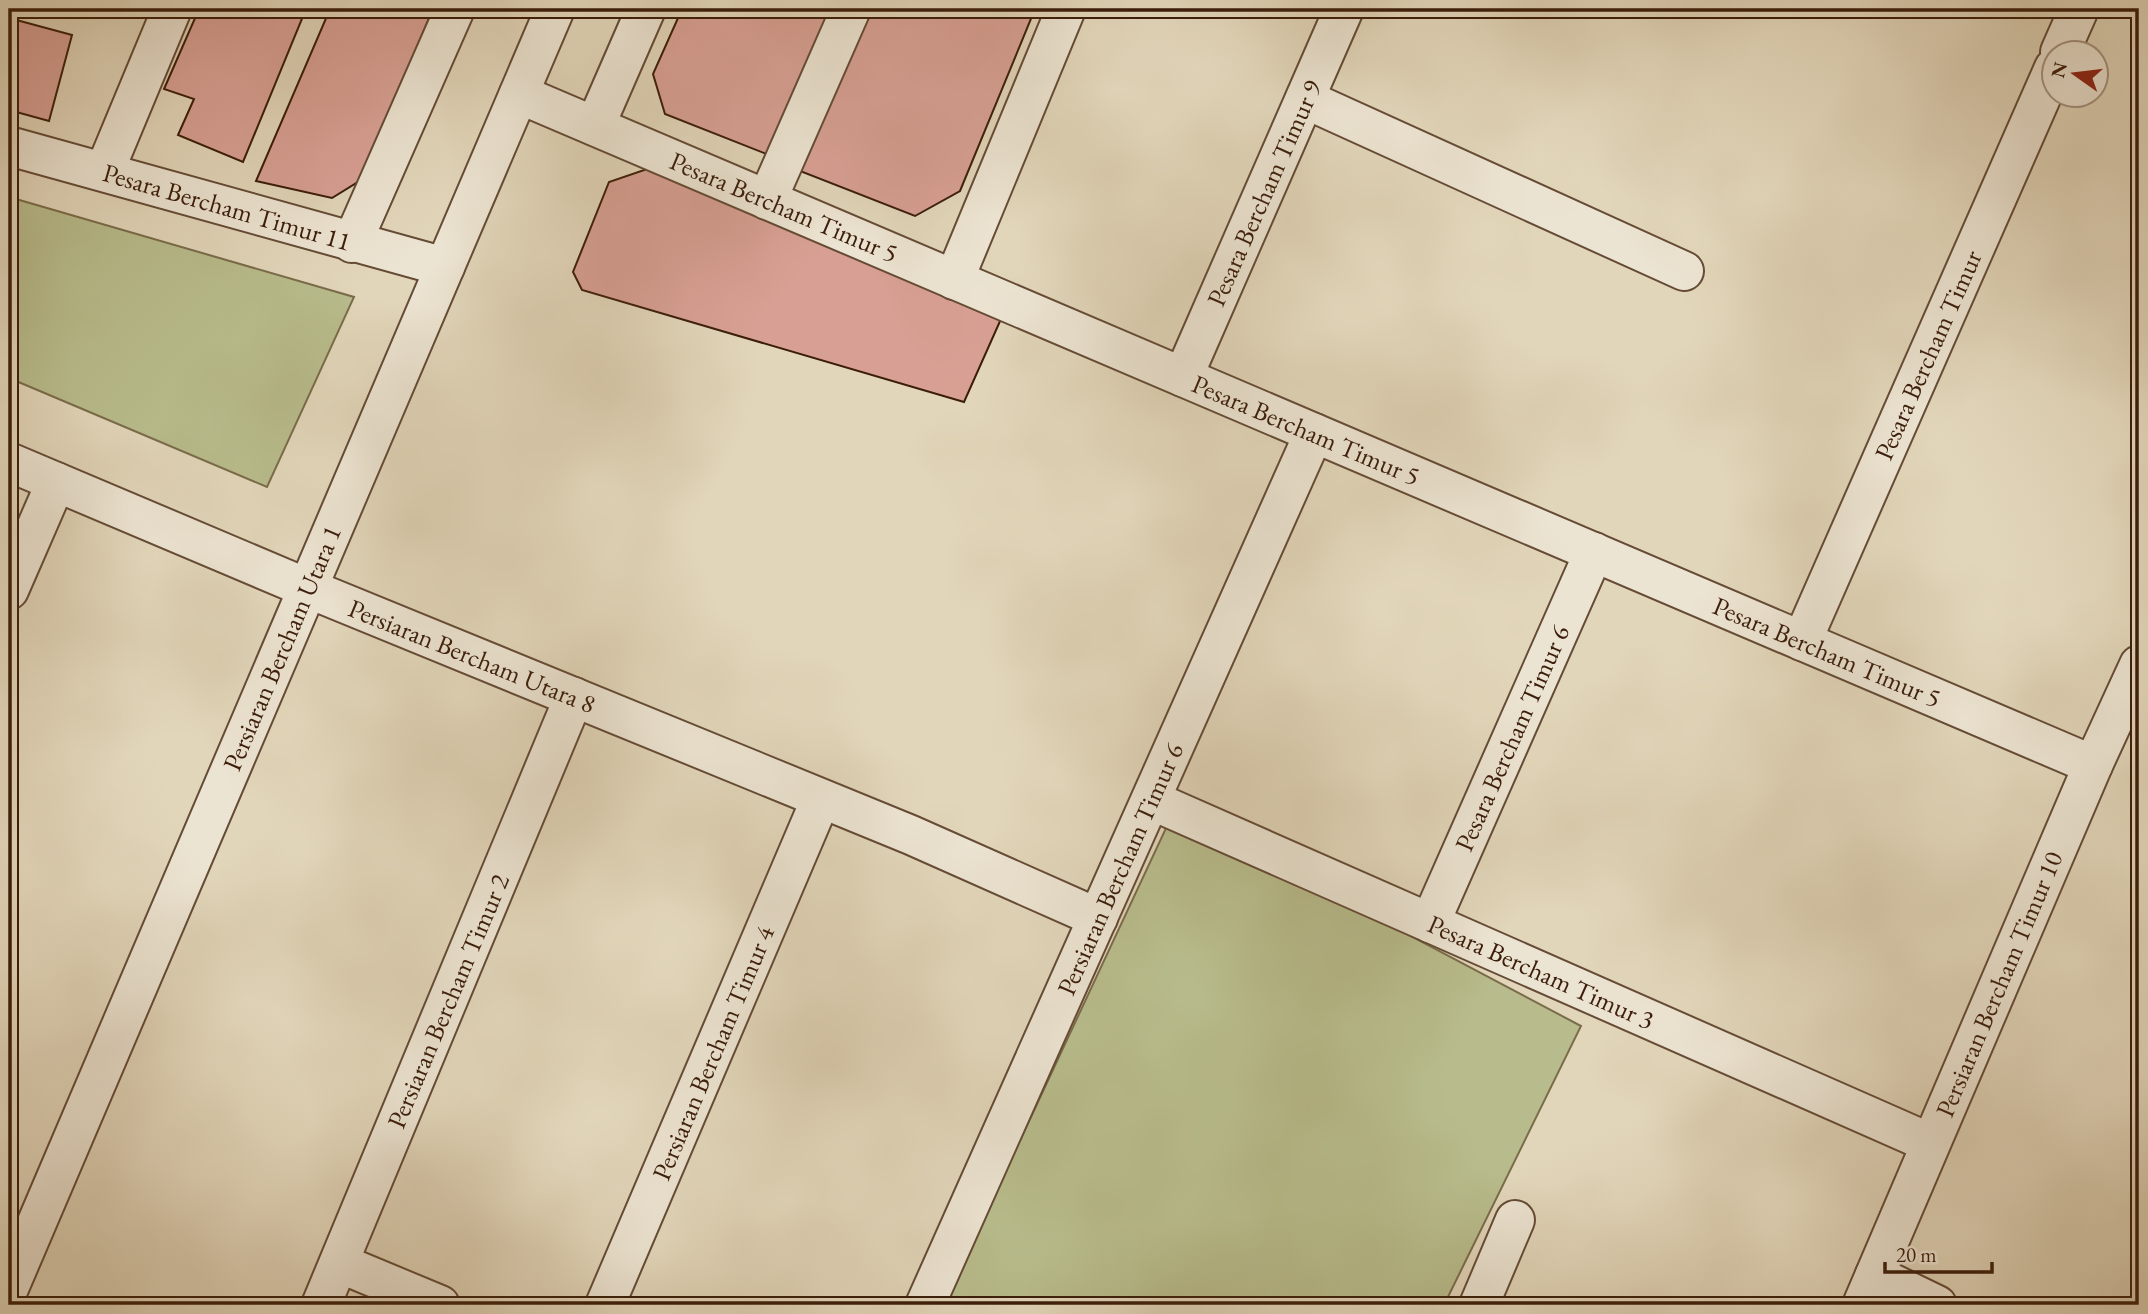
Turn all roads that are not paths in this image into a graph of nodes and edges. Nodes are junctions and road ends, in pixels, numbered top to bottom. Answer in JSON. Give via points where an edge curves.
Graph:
{"nodes":[{"id":1,"x":172,"y":9,"type":"edge"},
{"id":2,"x":455,"y":9,"type":"edge"},
{"id":3,"x":555,"y":9,"type":"edge"},
{"id":4,"x":646,"y":9,"type":"edge"},
{"id":5,"x":851,"y":9,"type":"edge"},
{"id":6,"x":1066,"y":9,"type":"edge"},
{"id":7,"x":1344,"y":9,"type":"edge"},
{"id":8,"x":2080,"y":9,"type":"edge"},
{"id":9,"x":2067,"y":38,"type":"edge"},
{"id":10,"x":519,"y":94,"type":"junction"},
{"id":11,"x":1305,"y":99,"type":"junction"},
{"id":12,"x":2039,"y":100,"type":"edge"},
{"id":13,"x":595,"y":126,"type":"junction"},
{"id":14,"x":9,"y":146,"type":"edge"},
{"id":15,"x":105,"y":170,"type":"junction"},
{"id":16,"x":766,"y":200,"type":"junction"},
{"id":17,"x":352,"y":243,"type":"junction"},
{"id":18,"x":445,"y":267,"type":"junction"},
{"id":19,"x":1684,"y":271,"type":"dead end"},
{"id":20,"x":954,"y":280,"type":"junction"},
{"id":21,"x":1183,"y":377,"type":"junction"},
{"id":22,"x":1314,"y":433,"type":"junction"},
{"id":23,"x":9,"y":462,"type":"edge"},
{"id":24,"x":56,"y":482,"type":"junction"},
{"id":25,"x":1594,"y":552,"type":"junction"},
{"id":26,"x":307,"y":589,"type":"junction"},
{"id":27,"x":9,"y":590,"type":"edge"},
{"id":28,"x":1802,"y":641,"type":"junction"},
{"id":29,"x":2139,"y":665,"type":"edge"},
{"id":30,"x":574,"y":697,"type":"junction"},
{"id":31,"x":2092,"y":765,"type":"junction"},
{"id":32,"x":1151,"y":800,"type":"junction"},
{"id":33,"x":820,"y":801,"type":"junction"},
{"id":34,"x":1098,"y":918,"type":"junction"},
{"id":35,"x":1430,"y":923,"type":"junction"},
{"id":36,"x":1930,"y":1143,"type":"junction"},
{"id":37,"x":1515,"y":1220,"type":"dead end"},
{"id":38,"x":339,"y":1263,"type":"junction"},
{"id":39,"x":9,"y":1288,"type":"edge"},
{"id":40,"x":1869,"y":1290,"type":"edge"},
{"id":41,"x":321,"y":1305,"type":"edge"},
{"id":42,"x":440,"y":1305,"type":"edge"},
{"id":43,"x":605,"y":1305,"type":"edge"},
{"id":44,"x":925,"y":1305,"type":"edge"},
{"id":45,"x":1479,"y":1305,"type":"edge"},
{"id":46,"x":1937,"y":1305,"type":"edge"}],
"edges":[{"from":1,"to":15,"type":"street"},
{"from":2,"to":17,"type":"street"},
{"from":3,"to":10,"type":"street","name":"Persiaran Bercham Utara 1"},
{"from":4,"to":13,"type":"street"},
{"from":5,"to":16,"type":"street"},
{"from":6,"to":20,"type":"street"},
{"from":7,"to":11,"type":"street","name":"Pesara Bercham Timur 9"},
{"from":8,"to":9,"type":"street"},
{"from":10,"to":13,"type":"street","name":"Pesara Bercham Timur 5"},
{"from":10,"to":18,"type":"street","name":"Persiaran Bercham Utara 1"},
{"from":11,"to":19,"type":"street"},
{"from":11,"to":21,"type":"street","name":"Pesara Bercham Timur 9"},
{"from":12,"to":28,"type":"street","name":"Pesara Bercham Timur"},
{"from":13,"to":16,"type":"street","name":"Pesara Bercham Timur 5"},
{"from":14,"to":15,"type":"street","name":"Pesara Bercham Timur 11"},
{"from":15,"to":17,"type":"street","name":"Pesara Bercham Timur 11"},
{"from":16,"to":20,"type":"street","name":"Pesara Bercham Timur 5"},
{"from":17,"to":18,"type":"street","name":"Pesara Bercham Timur 11"},
{"from":18,"to":26,"type":"street","name":"Persiaran Bercham Utara 1"},
{"from":20,"to":21,"type":"street","name":"Pesara Bercham Timur 5"},
{"from":21,"to":22,"type":"street","name":"Pesara Bercham Timur 5"},
{"from":22,"to":25,"type":"street","name":"Pesara Bercham Timur 5"},
{"from":22,"to":32,"type":"street","name":"Persiaran Bercham Timur 6"},
{"from":23,"to":24,"type":"street","name":"Persiaran Bercham Utara 8"},
{"from":24,"to":26,"type":"street","name":"Persiaran Bercham Utara 8"},
{"from":24,"to":27,"type":"street"},
{"from":25,"to":28,"type":"street","name":"Pesara Bercham Timur 5"},
{"from":25,"to":35,"type":"street","name":"Pesara Bercham Timur 6"},
{"from":26,"to":30,"type":"street","name":"Persiaran Bercham Utara 8"},
{"from":26,"to":39,"type":"street","name":"Persiaran Bercham Utara 1"},
{"from":28,"to":31,"type":"street","name":"Pesara Bercham Timur 5"},
{"from":29,"to":31,"type":"street","name":"Persiaran Bercham Timur 10"},
{"from":30,"to":33,"type":"street","name":"Persiaran Bercham Utara 8"},
{"from":30,"to":38,"type":"street","name":"Persiaran Bercham Timur 2"},
{"from":31,"to":36,"type":"street","name":"Persiaran Bercham Timur 10"},
{"from":32,"to":34,"type":"street","name":"Persiaran Bercham Timur 6"},
{"from":32,"to":35,"type":"street","name":"Pesara Bercham Timur 3"},
{"from":33,"to":34,"type":"street","name":"Persiaran Bercham Utara 8","via":[[911,835]]},
{"from":33,"to":43,"type":"street","name":"Persiaran Bercham Timur 4"},
{"from":34,"to":44,"type":"street","name":"Persiaran Bercham Timur 6"},
{"from":35,"to":36,"type":"street","name":"Pesara Bercham Timur 3"},
{"from":36,"to":40,"type":"street","name":"Persiaran Bercham Timur 10"},
{"from":37,"to":45,"type":"street"},
{"from":38,"to":41,"type":"street","name":"Persiaran Bercham Timur 2"},
{"from":38,"to":42,"type":"street"},
{"from":40,"to":46,"type":"street"}]}
